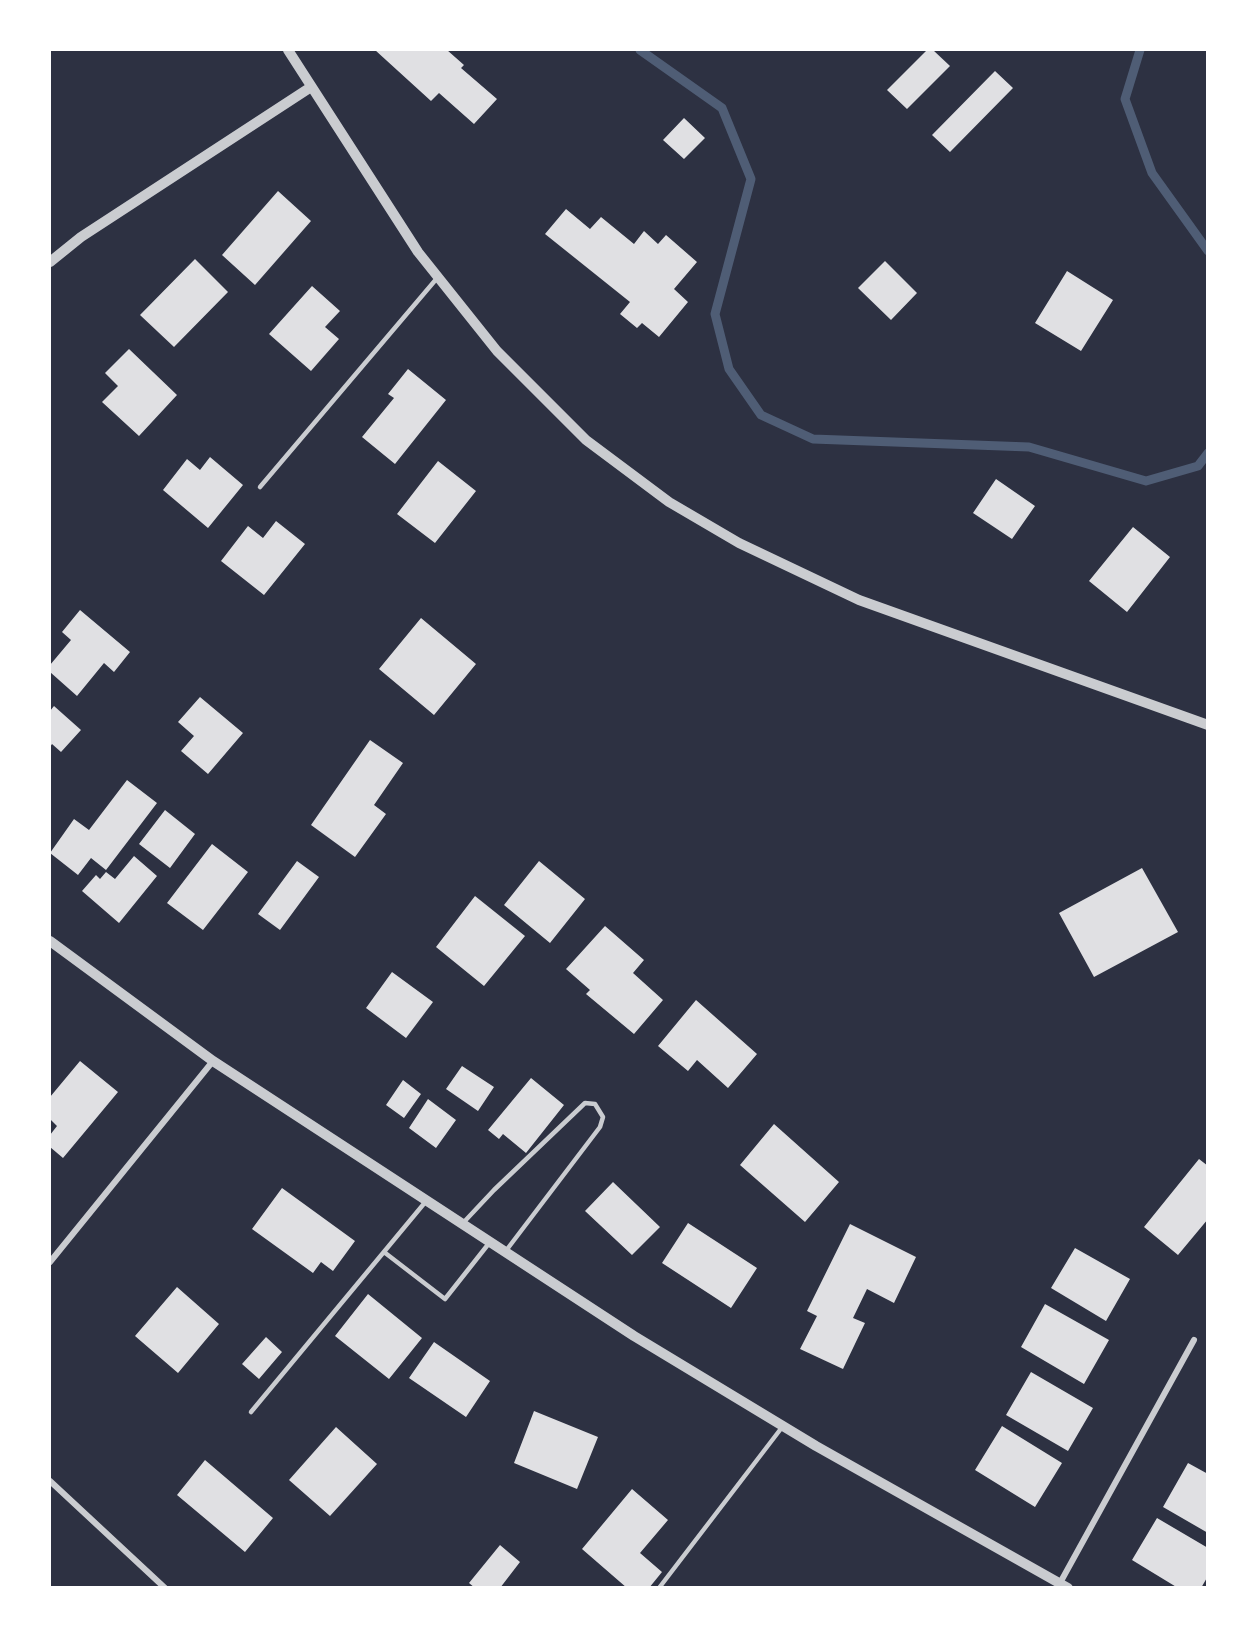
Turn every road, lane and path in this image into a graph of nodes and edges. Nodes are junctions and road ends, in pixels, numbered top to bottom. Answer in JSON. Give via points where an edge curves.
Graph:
{"nodes":[{"id":1,"x":288,"y":50,"type":"edge"},
{"id":2,"x":311,"y":87,"type":"junction"},
{"id":3,"x":50,"y":262,"type":"edge"},
{"id":4,"x":438,"y":278,"type":"junction"},
{"id":5,"x":260,"y":487,"type":"dead end"},
{"id":6,"x":1208,"y":725,"type":"edge"},
{"id":7,"x":50,"y":941,"type":"edge"},
{"id":8,"x":213,"y":1061,"type":"junction"},
{"id":9,"x":427,"y":1200,"type":"junction"},
{"id":10,"x":463,"y":1224,"type":"junction"},
{"id":11,"x":490,"y":1242,"type":"junction"},
{"id":12,"x":384,"y":1252,"type":"junction"},
{"id":13,"x":505,"y":1252,"type":"junction"},
{"id":14,"x":50,"y":1262,"type":"edge"},
{"id":15,"x":1194,"y":1340,"type":"dead end"},
{"id":16,"x":251,"y":1412,"type":"dead end"},
{"id":17,"x":783,"y":1426,"type":"junction"},
{"id":18,"x":50,"y":1481,"type":"edge"},
{"id":19,"x":1064,"y":1585,"type":"edge"},
{"id":20,"x":165,"y":1587,"type":"edge"},
{"id":21,"x":659,"y":1587,"type":"edge"}],
"edges":[{"from":1,"to":2,"type":"street"},
{"from":2,"to":3,"type":"street","via":[[81,237]]},
{"from":2,"to":4,"type":"street"},
{"from":4,"to":5,"type":"lane"},
{"from":4,"to":6,"type":"street","via":[[497,351],[586,440],[669,502],[729,537],[859,600]]},
{"from":7,"to":8,"type":"street"},
{"from":8,"to":9,"type":"street"},
{"from":8,"to":14,"type":"street"},
{"from":9,"to":10,"type":"street"},
{"from":9,"to":12,"type":"lane"},
{"from":10,"to":11,"type":"street"},
{"from":10,"to":13,"type":"lane","via":[[585,1103],[595,1104],[603,1117],[600,1126]]},
{"from":11,"to":12,"type":"lane","via":[[445,1299]]},
{"from":11,"to":13,"type":"street"},
{"from":12,"to":16,"type":"lane"},
{"from":13,"to":17,"type":"street"},
{"from":15,"to":19,"type":"street"},
{"from":17,"to":19,"type":"street"},
{"from":17,"to":21,"type":"lane"},
{"from":18,"to":20,"type":"street"}]}
